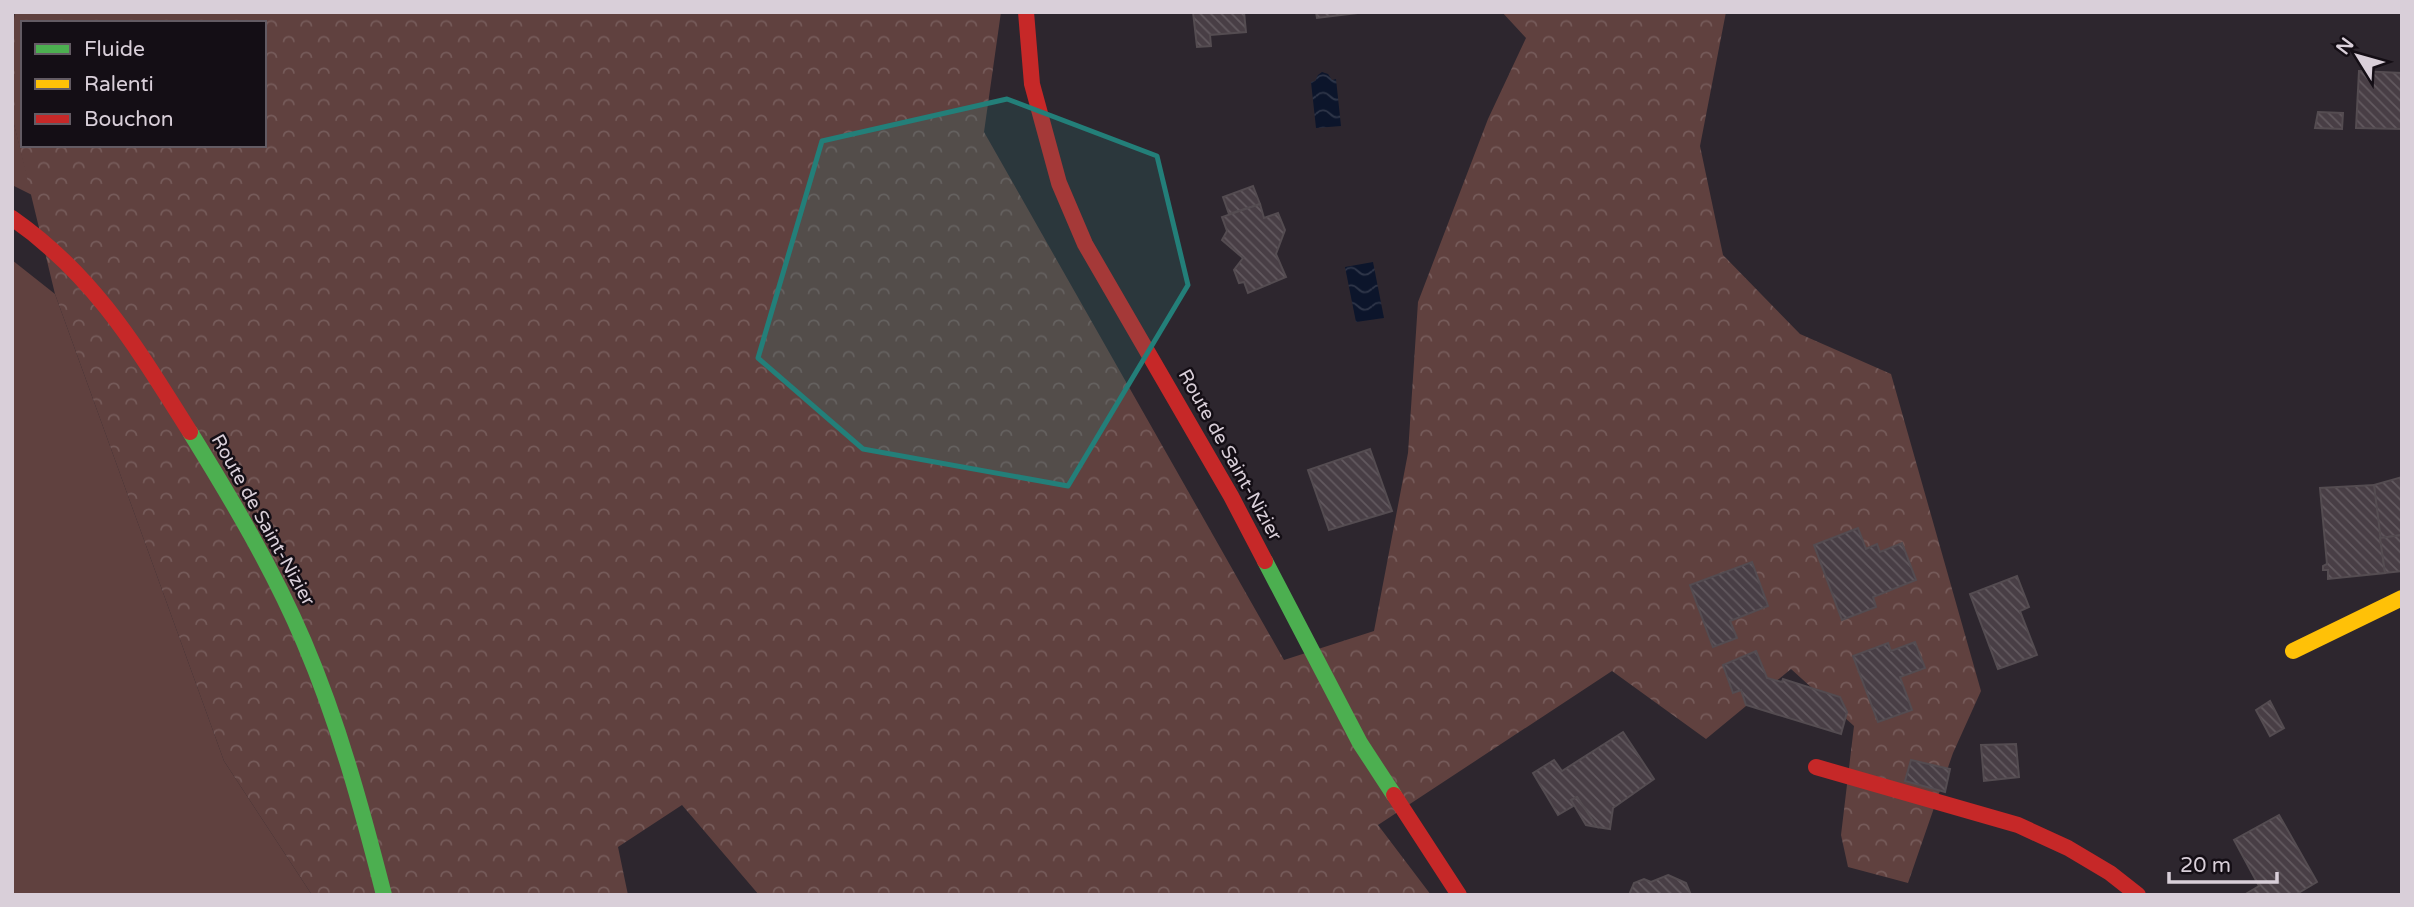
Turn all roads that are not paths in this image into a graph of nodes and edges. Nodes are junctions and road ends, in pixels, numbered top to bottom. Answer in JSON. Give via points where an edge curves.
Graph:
{"nodes":[{"id":1,"x":1026,"y":12,"type":"edge"},
{"id":2,"x":12,"y":218,"type":"edge"},
{"id":3,"x":2402,"y":598,"type":"edge"},
{"id":4,"x":2293,"y":651,"type":"dead end"},
{"id":5,"x":1816,"y":767,"type":"dead end"},
{"id":6,"x":384,"y":895,"type":"edge"},
{"id":7,"x":1458,"y":895,"type":"edge"},
{"id":8,"x":2138,"y":895,"type":"edge"}],
"edges":[{"from":1,"to":7,"type":"main road","name":"Route de Saint-Nizier","via":[[1035,97],[1059,183],[1085,244],[1225,486],[1360,743]]},
{"from":2,"to":6,"type":"main road","name":"Route de Saint-Nizier","via":[[66,259],[102,299],[246,524],[305,643],[334,719]]},
{"from":3,"to":4,"type":"main road"},
{"from":5,"to":8,"type":"main road","via":[[2018,825],[2068,848]]}]}
